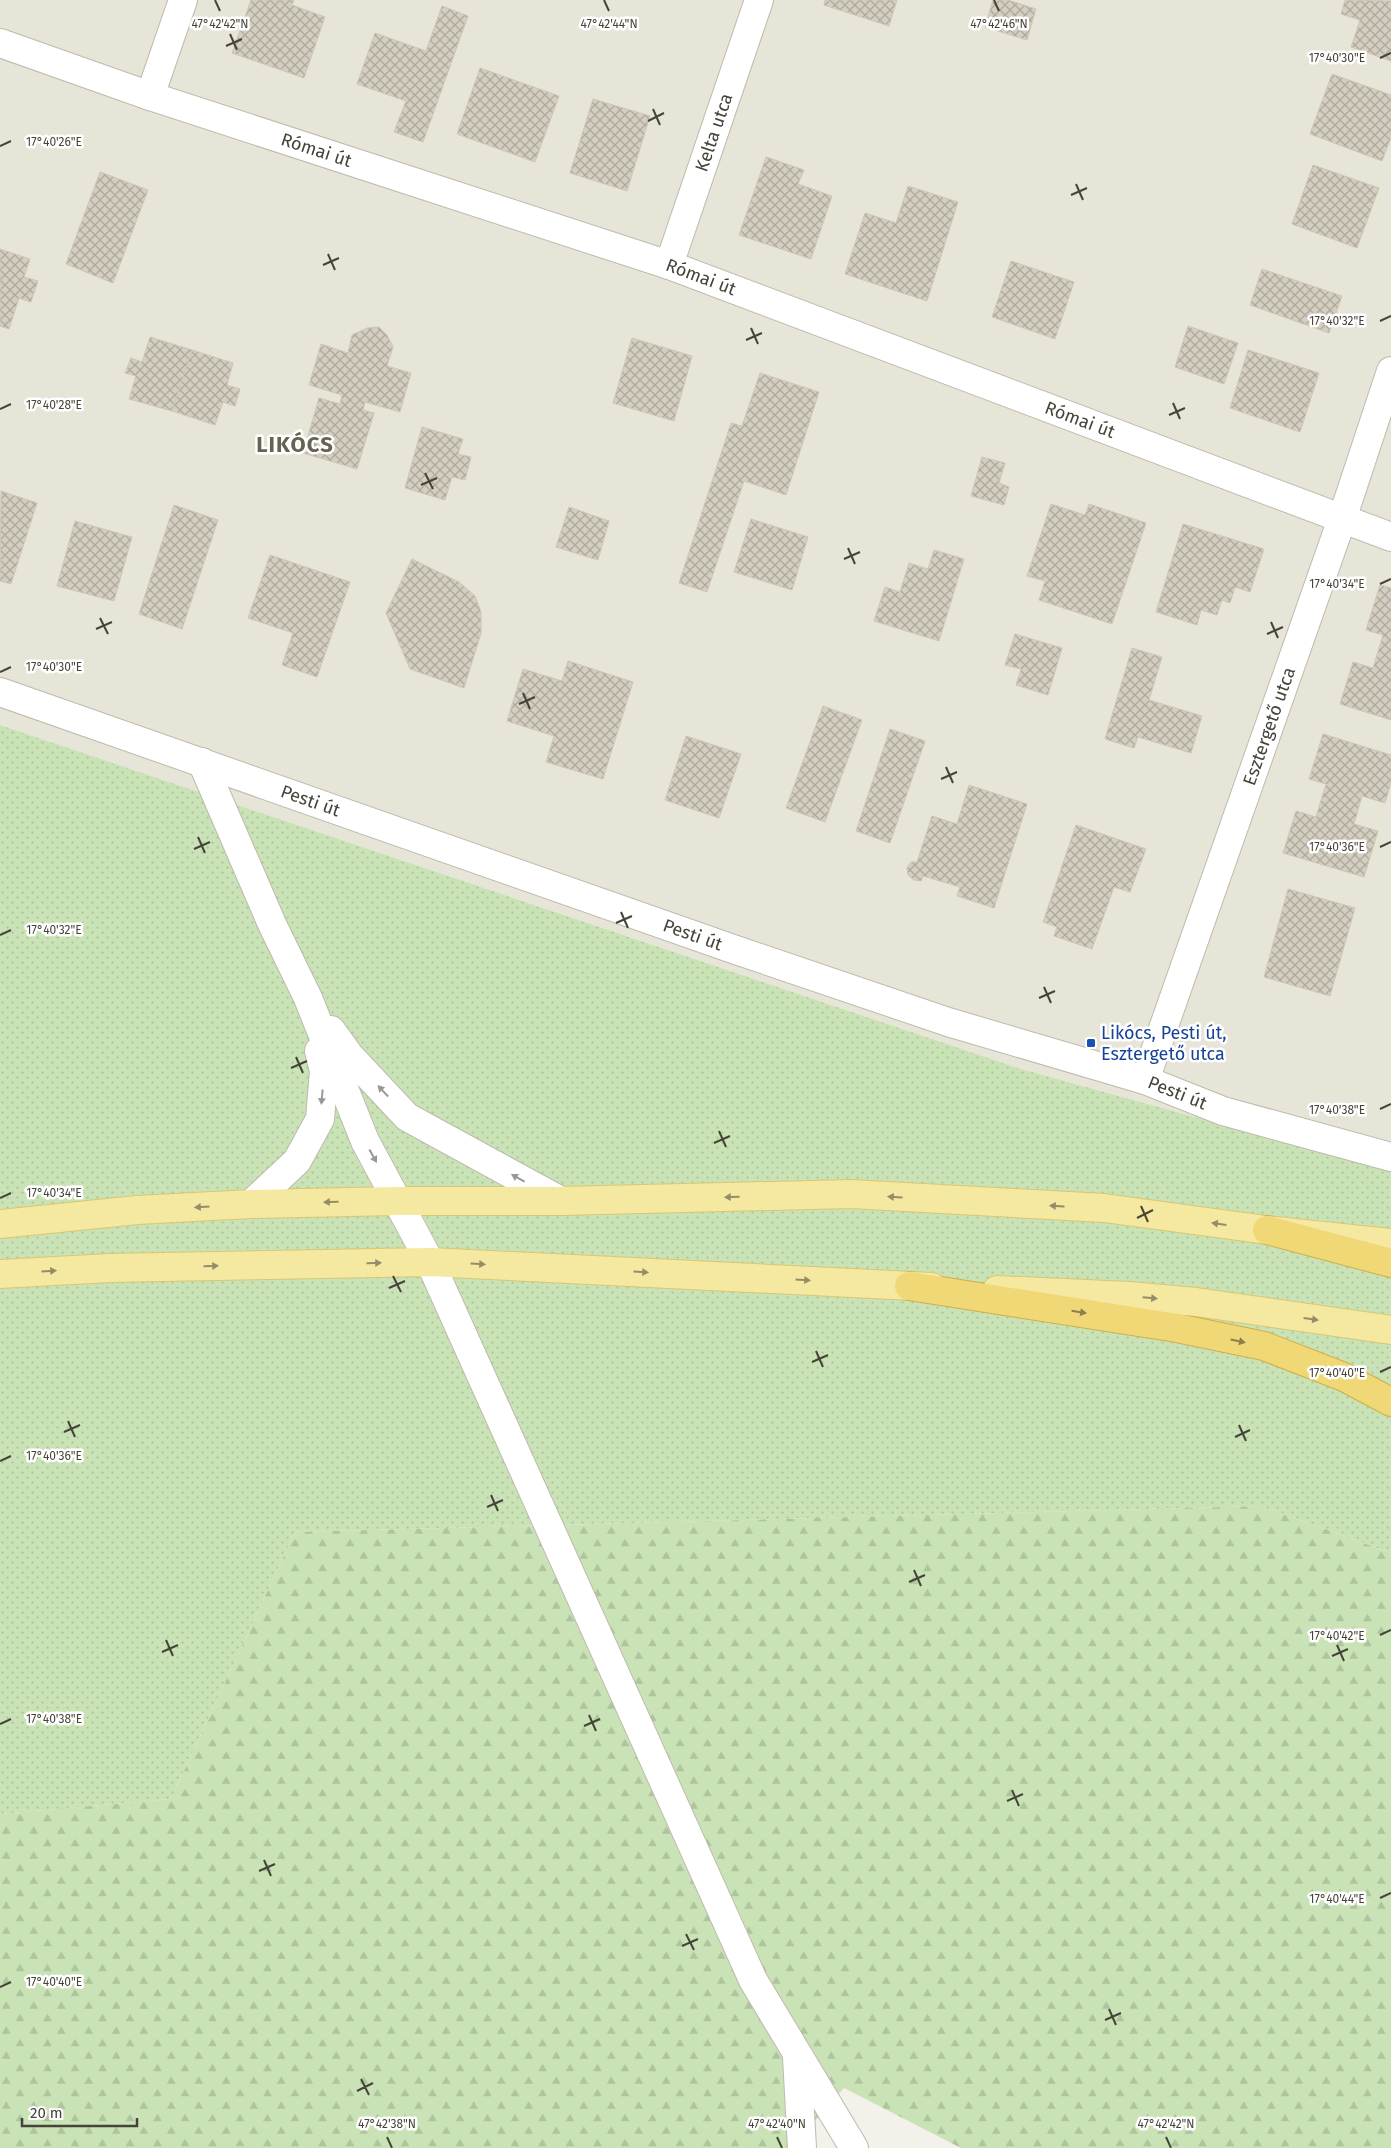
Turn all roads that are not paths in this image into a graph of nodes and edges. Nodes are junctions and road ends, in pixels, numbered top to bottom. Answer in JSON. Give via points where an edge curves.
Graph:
{"nodes":[{"id":1,"x":183,"y":0,"type":"edge"},
{"id":2,"x":759,"y":0,"type":"edge"},
{"id":3,"x":0,"y":43,"type":"edge"},
{"id":4,"x":150,"y":96,"type":"junction"},
{"id":5,"x":669,"y":265,"type":"junction"},
{"id":6,"x":1391,"y":371,"type":"edge"},
{"id":7,"x":1342,"y":519,"type":"junction"},
{"id":8,"x":1391,"y":537,"type":"edge"},
{"id":9,"x":0,"y":692,"type":"edge"},
{"id":10,"x":202,"y":762,"type":"junction"},
{"id":11,"x":308,"y":998,"type":"junction"},
{"id":12,"x":1145,"y":1080,"type":"junction"},
{"id":13,"x":1391,"y":1157,"type":"edge"},
{"id":14,"x":398,"y":1201,"type":"junction"},
{"id":15,"x":561,"y":1201,"type":"junction"},
{"id":16,"x":250,"y":1204,"type":"junction"},
{"id":17,"x":0,"y":1224,"type":"edge"},
{"id":18,"x":1267,"y":1230,"type":"junction"},
{"id":19,"x":1391,"y":1243,"type":"edge"},
{"id":20,"x":430,"y":1262,"type":"junction"},
{"id":21,"x":1391,"y":1262,"type":"edge"},
{"id":22,"x":0,"y":1274,"type":"edge"},
{"id":23,"x":909,"y":1286,"type":"junction"},
{"id":24,"x":1391,"y":1330,"type":"edge"},
{"id":25,"x":1391,"y":1402,"type":"edge"},
{"id":26,"x":797,"y":2054,"type":"junction"},
{"id":27,"x":802,"y":2148,"type":"edge"},
{"id":28,"x":854,"y":2148,"type":"edge"}],
"edges":[{"from":1,"to":4,"type":"street"},
{"from":2,"to":5,"type":"street","name":"Kelta utca"},
{"from":3,"to":4,"type":"street","name":"Római út"},
{"from":4,"to":5,"type":"street","name":"Római út"},
{"from":5,"to":7,"type":"street","name":"Római út"},
{"from":6,"to":7,"type":"street","name":"Esztergető utca"},
{"from":7,"to":8,"type":"street","name":"Római út"},
{"from":7,"to":12,"type":"street","name":"Esztergető utca"},
{"from":9,"to":10,"type":"street","name":"Pesti út"},
{"from":10,"to":11,"type":"street","via":[[272,924]]},
{"from":10,"to":12,"type":"street","name":"Pesti út","via":[[939,1019]]},
{"from":11,"to":14,"type":"street","one_way":true,"via":[[365,1141]]},
{"from":15,"to":11,"type":"street","one_way":true,"via":[[406,1117],[349,1055]]},
{"from":11,"to":16,"type":"street","one_way":true,"via":[[324,1071],[320,1119],[297,1161]]},
{"from":12,"to":13,"type":"street","name":"Pesti út","via":[[1223,1111]]},
{"from":14,"to":15,"type":"main road"},
{"from":14,"to":16,"type":"main road","one_way":true},
{"from":14,"to":20,"type":"street"},
{"from":18,"to":15,"type":"main road","one_way":true,"via":[[1104,1208],[851,1194]]},
{"from":16,"to":17,"type":"main road","one_way":true,"via":[[138,1210]]},
{"from":18,"to":19,"type":"main road"},
{"from":18,"to":21,"type":"highway"},
{"from":22,"to":20,"type":"main road","one_way":true,"via":[[110,1268]]},
{"from":20,"to":23,"type":"main road","one_way":true},
{"from":20,"to":26,"type":"street","via":[[753,1980]]},
{"from":23,"to":24,"type":"main road","one_way":true,"via":[[1130,1296]]},
{"from":23,"to":25,"type":"highway","one_way":true,"via":[[1176,1328],[1264,1346],[1344,1376]]},
{"from":26,"to":27,"type":"street"},
{"from":26,"to":28,"type":"street"}]}
